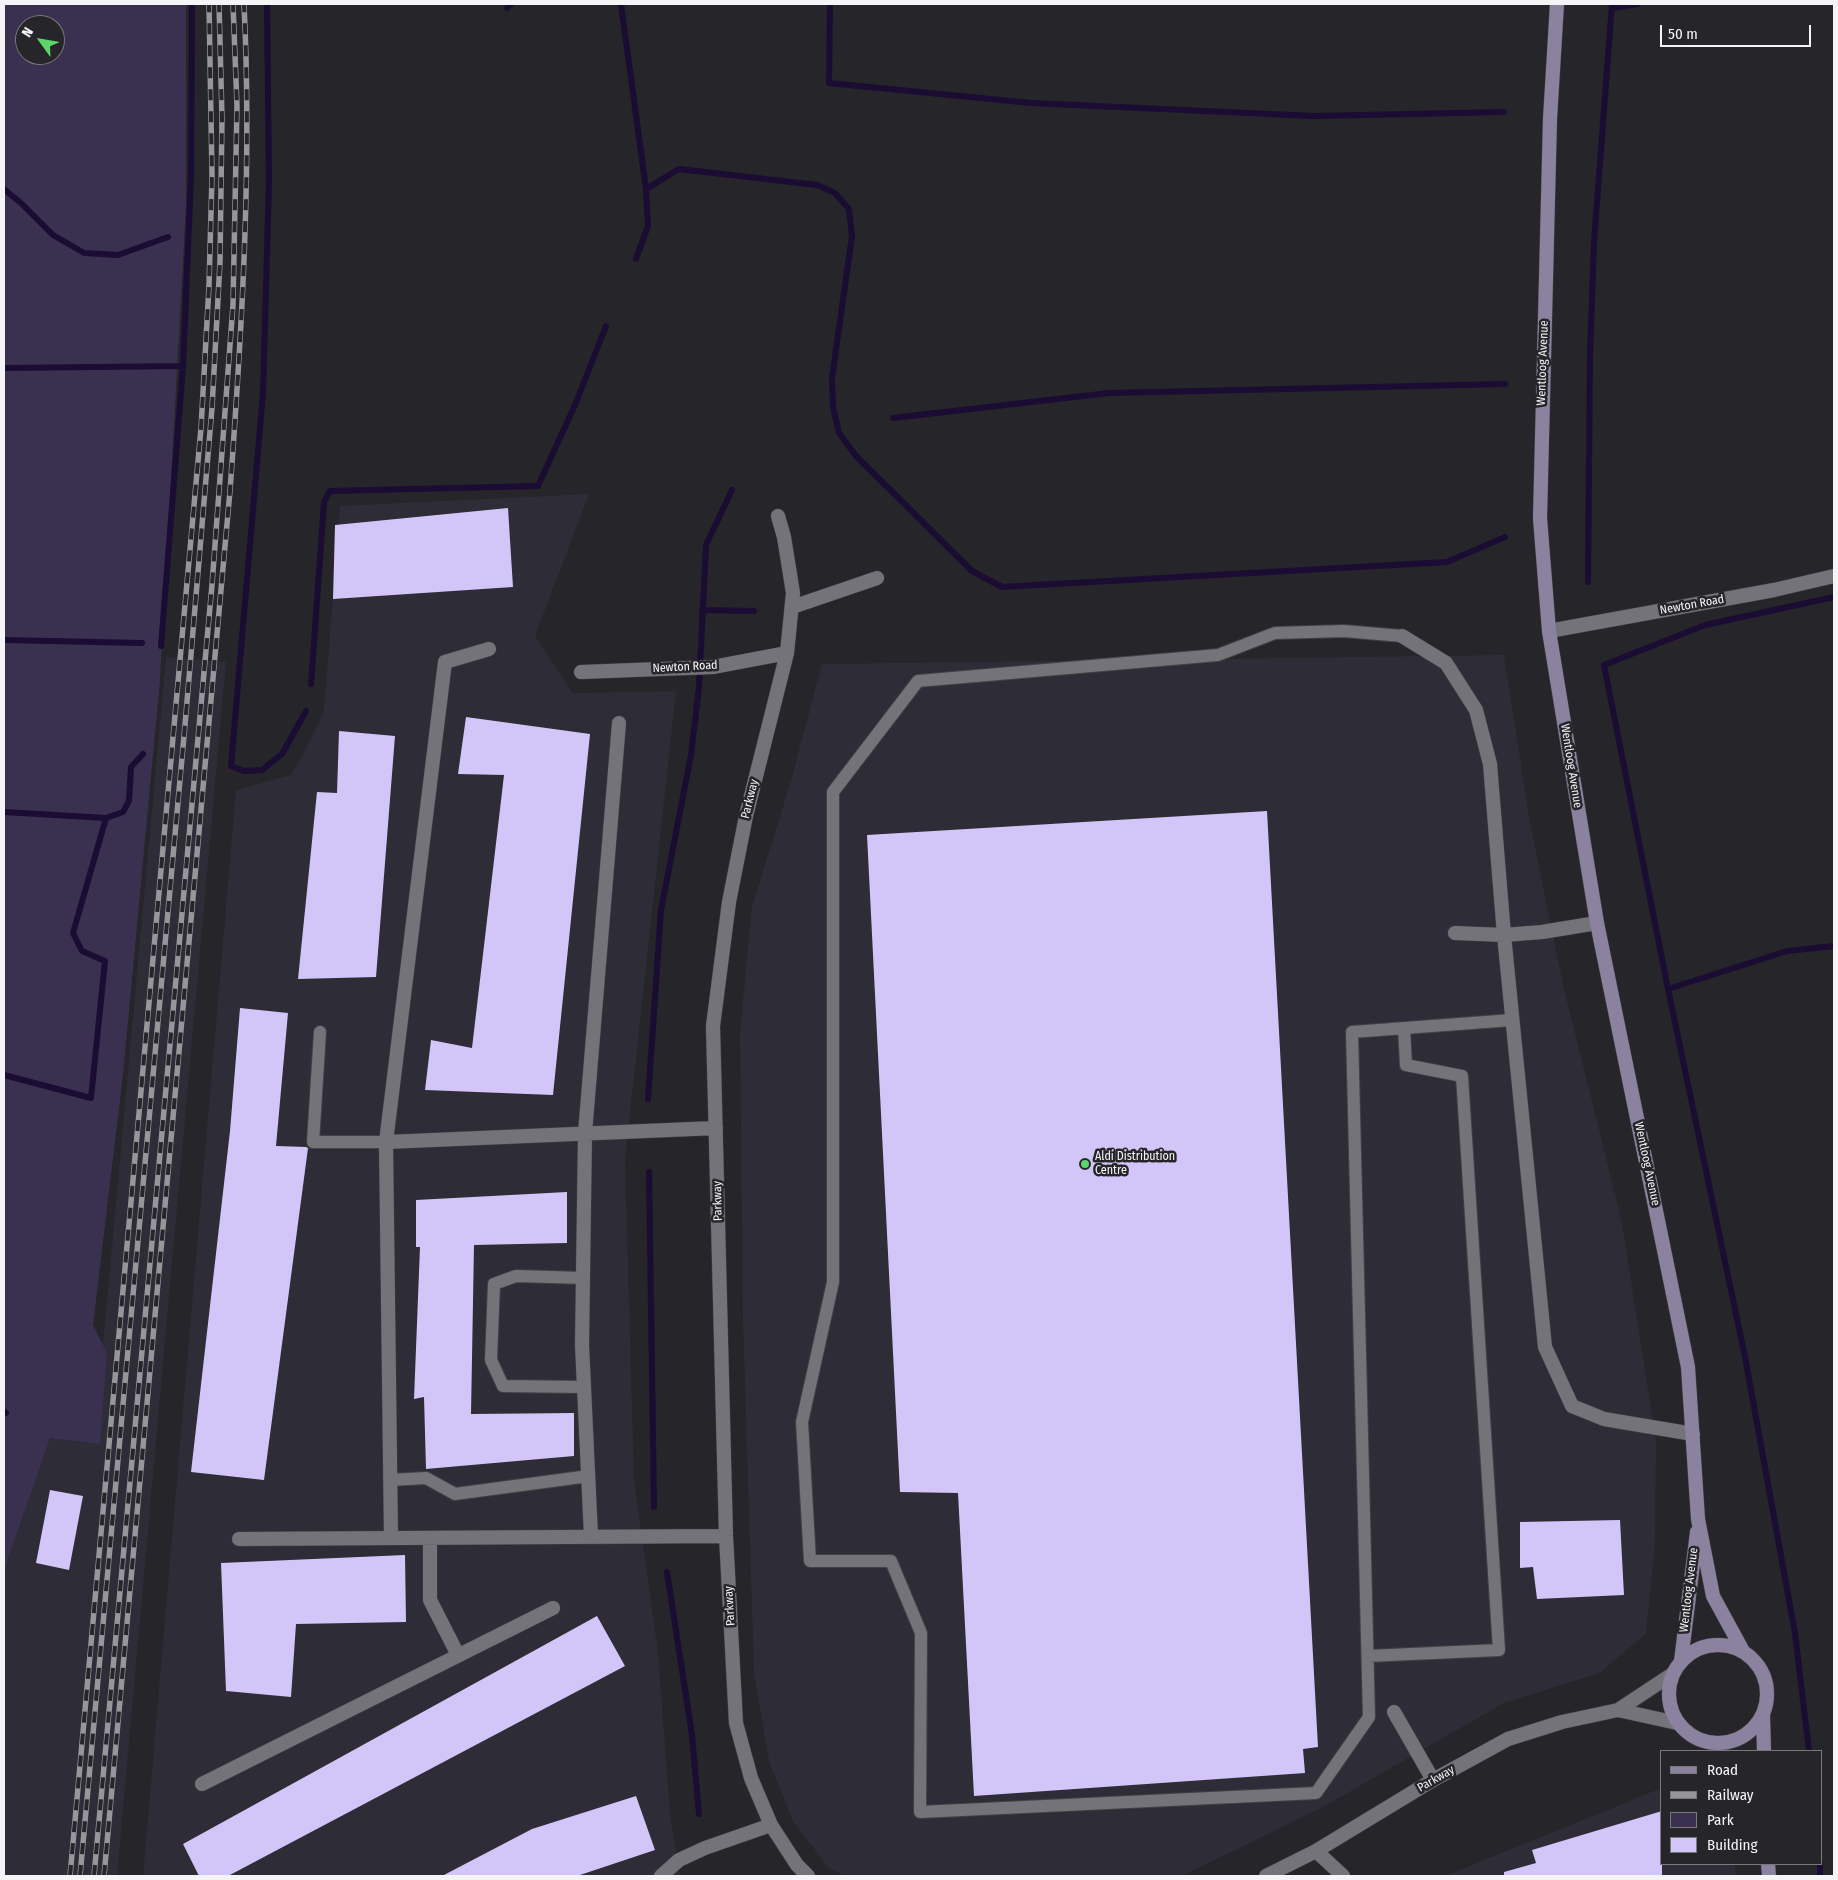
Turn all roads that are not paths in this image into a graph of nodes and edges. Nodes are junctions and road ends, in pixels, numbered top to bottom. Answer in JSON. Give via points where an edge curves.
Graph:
{"nodes":[{"id":1,"x":1557,"y":4,"type":"edge"},
{"id":2,"x":778,"y":516,"type":"dead end"},
{"id":3,"x":1834,"y":576,"type":"edge"},
{"id":4,"x":877,"y":578,"type":"dead end"},
{"id":5,"x":792,"y":607,"type":"junction"},
{"id":6,"x":1549,"y":631,"type":"junction"},
{"id":7,"x":1402,"y":636,"type":"joint"},
{"id":8,"x":489,"y":649,"type":"dead end"},
{"id":9,"x":787,"y":653,"type":"junction"},
{"id":10,"x":581,"y":672,"type":"dead end"},
{"id":11,"x":619,"y":723,"type":"dead end"},
{"id":12,"x":1597,"y":923,"type":"junction"},
{"id":13,"x":1455,"y":933,"type":"dead end"},
{"id":14,"x":1504,"y":936,"type":"junction"},
{"id":15,"x":1512,"y":1020,"type":"junction"},
{"id":16,"x":1404,"y":1028,"type":"junction"},
{"id":17,"x":320,"y":1032,"type":"dead end"},
{"id":18,"x":716,"y":1128,"type":"junction"},
{"id":19,"x":585,"y":1133,"type":"junction"},
{"id":20,"x":386,"y":1142,"type":"junction"},
{"id":21,"x":583,"y":1278,"type":"junction"},
{"id":22,"x":584,"y":1387,"type":"junction"},
{"id":23,"x":1693,"y":1434,"type":"junction"},
{"id":24,"x":589,"y":1476,"type":"junction"},
{"id":25,"x":390,"y":1480,"type":"junction"},
{"id":26,"x":1698,"y":1519,"type":"junction"},
{"id":27,"x":592,"y":1536,"type":"junction"},
{"id":28,"x":726,"y":1536,"type":"junction"},
{"id":29,"x":391,"y":1538,"type":"junction"},
{"id":30,"x":430,"y":1538,"type":"junction"},
{"id":31,"x":238,"y":1539,"type":"dead end"},
{"id":32,"x":553,"y":1608,"type":"dead end"},
{"id":33,"x":1743,"y":1651,"type":"junction"},
{"id":34,"x":458,"y":1655,"type":"junction"},
{"id":35,"x":1368,"y":1656,"type":"junction"},
{"id":36,"x":1681,"y":1660,"type":"junction"},
{"id":37,"x":1672,"y":1675,"type":"junction"},
{"id":38,"x":1618,"y":1710,"type":"junction"},
{"id":39,"x":1394,"y":1712,"type":"dead end"},
{"id":40,"x":1763,"y":1714,"type":"junction"},
{"id":41,"x":1677,"y":1724,"type":"junction"},
{"id":42,"x":1725,"y":1748,"type":"edge"},
{"id":43,"x":1764,"y":1750,"type":"edge"},
{"id":44,"x":1433,"y":1780,"type":"junction"},
{"id":45,"x":202,"y":1784,"type":"dead end"},
{"id":46,"x":771,"y":1825,"type":"junction"},
{"id":47,"x":1316,"y":1851,"type":"junction"},
{"id":48,"x":661,"y":1876,"type":"edge"},
{"id":49,"x":808,"y":1876,"type":"edge"},
{"id":50,"x":1266,"y":1876,"type":"edge"},
{"id":51,"x":1343,"y":1876,"type":"edge"}],
"edges":[{"from":1,"to":6,"type":"main road","name":"Wentloog Avenue","via":[[1550,119],[1540,518]]},
{"from":2,"to":5,"type":"street","name":"Parkway","via":[[789,563]]},
{"from":3,"to":6,"type":"street","name":"Newton Road"},
{"from":4,"to":5,"type":"street"},
{"from":5,"to":9,"type":"street","name":"Parkway"},
{"from":6,"to":12,"type":"main road","name":"Wentloog Avenue"},
{"from":7,"to":14,"type":"street","via":[[1446,663],[1476,710],[1490,764]]},
{"from":7,"to":35,"type":"lane","via":[[1344,631],[1275,633],[1218,655],[918,681],[833,792],[833,1282],[802,1422],[810,1561],[891,1561],[921,1633],[920,1812],[1316,1793],[1369,1717]]},
{"from":8,"to":20,"type":"street","via":[[445,662]]},
{"from":9,"to":10,"type":"street","name":"Newton Road","via":[[713,667]]},
{"from":9,"to":18,"type":"street","name":"Parkway","via":[[746,816],[729,902],[713,1026]]},
{"from":11,"to":19,"type":"street"},
{"from":12,"to":14,"type":"street"},
{"from":12,"to":23,"type":"main road","name":"Wentloog Avenue","via":[[1688,1367]]},
{"from":13,"to":14,"type":"street"},
{"from":14,"to":15,"type":"street"},
{"from":15,"to":16,"type":"lane"},
{"from":15,"to":23,"type":"street","via":[[1545,1347],[1572,1406],[1604,1419]]},
{"from":16,"to":35,"type":"lane","via":[[1352,1032]]},
{"from":16,"to":35,"type":"lane","via":[[1406,1065],[1462,1076],[1499,1650]]},
{"from":17,"to":20,"type":"lane","via":[[312,1142]]},
{"from":18,"to":19,"type":"street"},
{"from":18,"to":28,"type":"street","name":"Parkway"},
{"from":19,"to":20,"type":"street"},
{"from":19,"to":21,"type":"street"},
{"from":20,"to":25,"type":"street"},
{"from":21,"to":22,"type":"street"},
{"from":21,"to":22,"type":"lane","via":[[516,1276],[494,1284],[491,1360],[503,1386]]},
{"from":22,"to":24,"type":"street"},
{"from":23,"to":26,"type":"main road","name":"Wentloog Avenue"},
{"from":24,"to":25,"type":"lane","via":[[454,1494],[426,1478]]},
{"from":24,"to":27,"type":"street"},
{"from":25,"to":29,"type":"street"},
{"from":26,"to":33,"type":"main road","name":"Wentloog Avenue","via":[[1713,1596]]},
{"from":26,"to":36,"type":"main road","name":"Wentloog Avenue"},
{"from":27,"to":28,"type":"street"},
{"from":27,"to":30,"type":"street"},
{"from":28,"to":46,"type":"street","name":"Parkway","via":[[736,1723],[751,1778]]},
{"from":29,"to":30,"type":"street"},
{"from":29,"to":31,"type":"street"},
{"from":30,"to":34,"type":"street","via":[[430,1600]]},
{"from":32,"to":34,"type":"street"},
{"from":33,"to":36,"type":"main road","name":"Wentloog Avenue","via":[[1711,1644],[1694,1650]]},
{"from":33,"to":40,"type":"main road","name":"Wentloog Avenue","via":[[1756,1662],[1765,1678],[1768,1695]]},
{"from":34,"to":45,"type":"street"},
{"from":36,"to":37,"type":"main road","name":"Wentloog Avenue"},
{"from":37,"to":38,"type":"street","name":"Parkway"},
{"from":37,"to":41,"type":"main road","name":"Wentloog Avenue","via":[[1668,1692],[1670,1709]]},
{"from":38,"to":41,"type":"street","name":"Parkway"},
{"from":38,"to":44,"type":"street","name":"Parkway","via":[[1562,1722],[1508,1739]]},
{"from":39,"to":44,"type":"street"},
{"from":40,"to":42,"type":"main road","name":"Wentloog Avenue","via":[[1753,1729]]},
{"from":40,"to":43,"type":"main road","name":"Wentloog Avenue"},
{"from":41,"to":42,"type":"main road","name":"Wentloog Avenue","via":[[1690,1736]]},
{"from":44,"to":47,"type":"street","name":"Parkway"},
{"from":46,"to":48,"type":"street","via":[[679,1860]]},
{"from":46,"to":49,"type":"street","name":"Parkway"},
{"from":47,"to":50,"type":"street","name":"Parkway"},
{"from":47,"to":51,"type":"street"}]}
